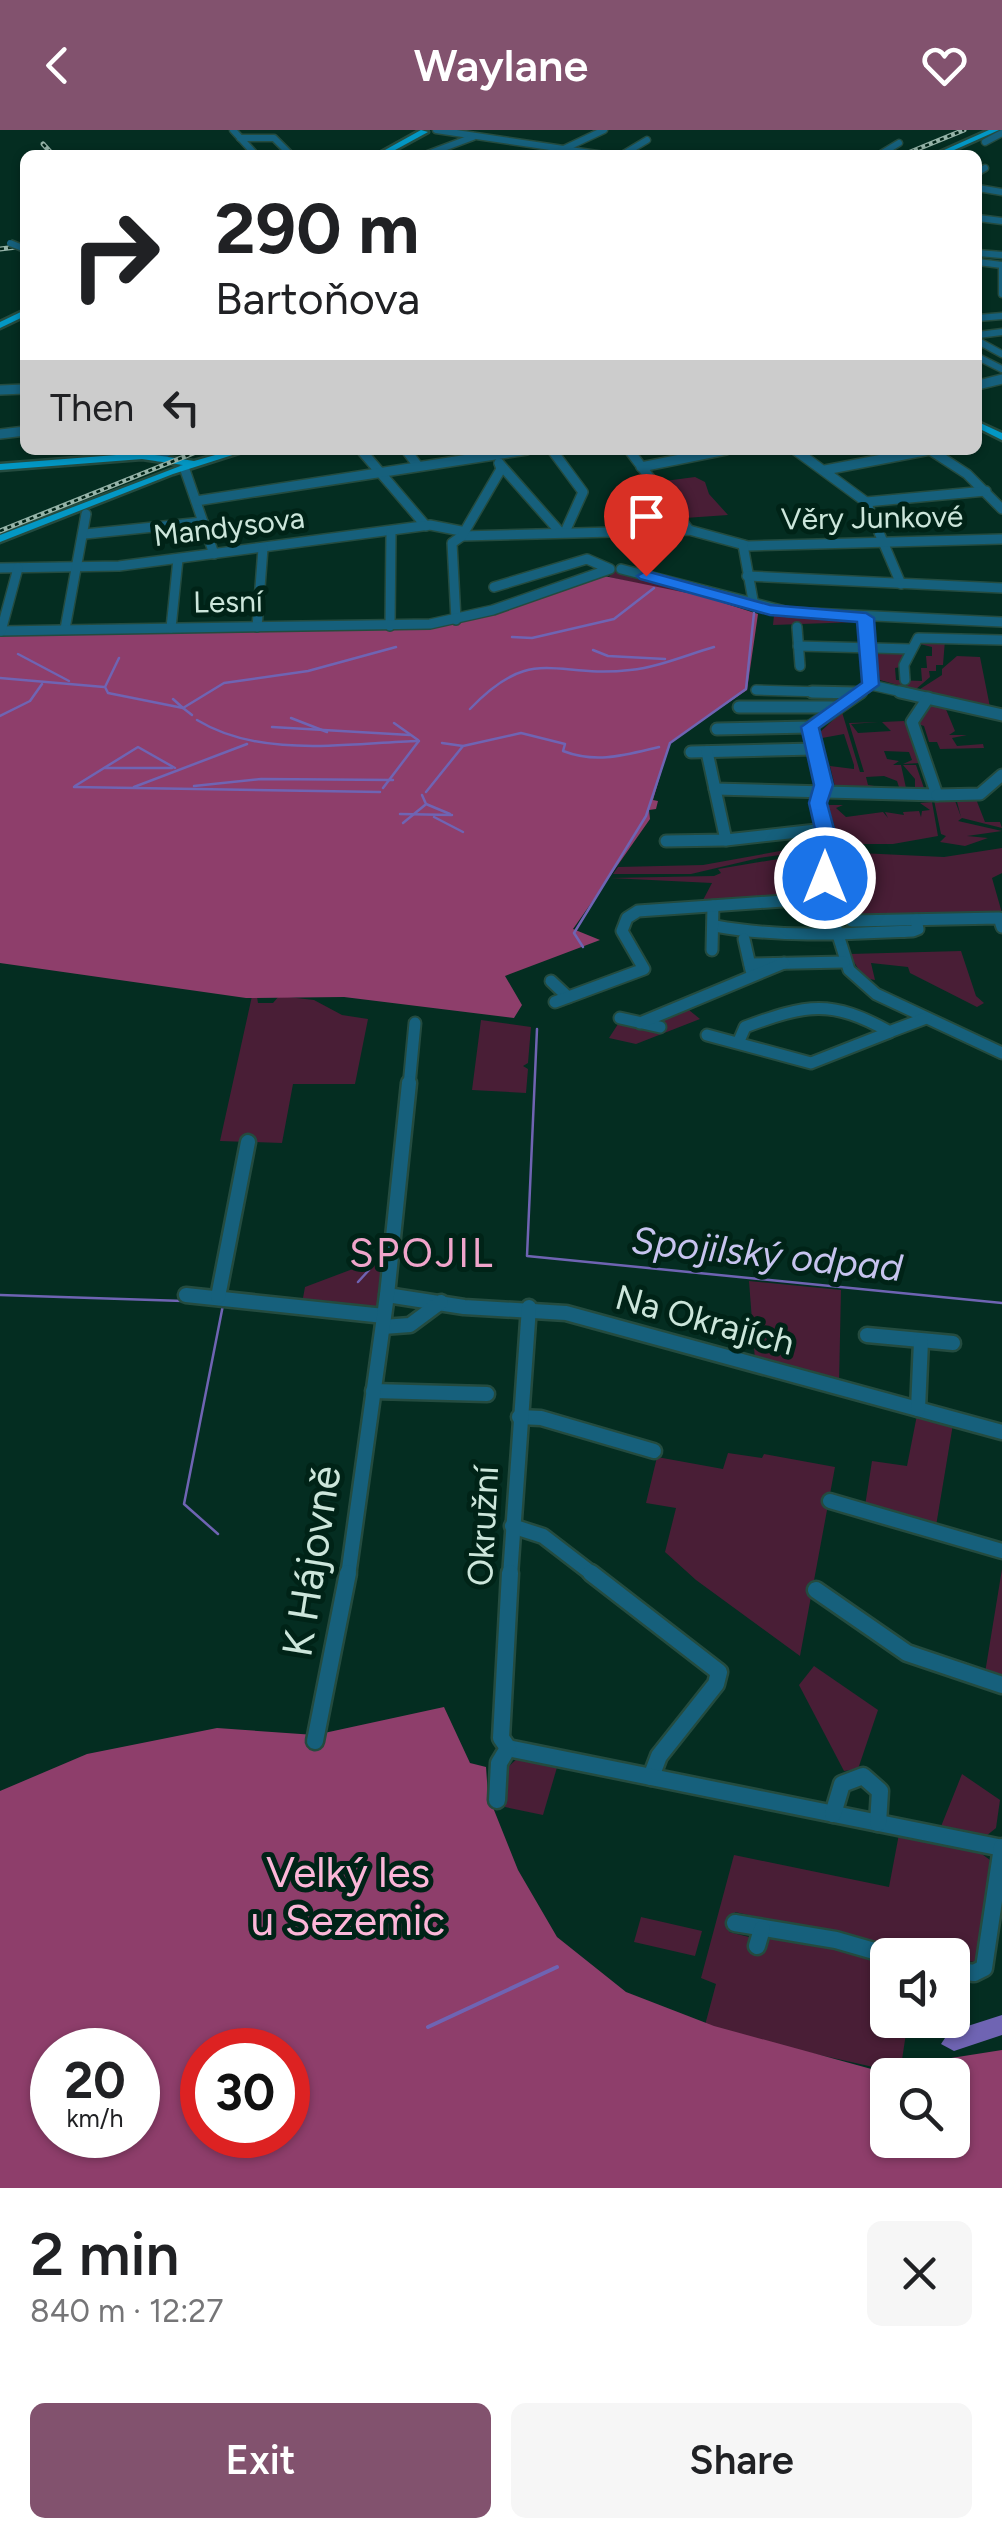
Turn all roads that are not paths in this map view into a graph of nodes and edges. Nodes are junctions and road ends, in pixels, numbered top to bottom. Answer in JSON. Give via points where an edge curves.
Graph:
{"nodes":[{"id":1,"x":251,"y":130,"type":"edge"},
{"id":2,"x":604,"y":130,"type":"edge"},
{"id":3,"x":429,"y":131,"type":"edge"},
{"id":4,"x":999,"y":131,"type":"edge"},
{"id":5,"x":455,"y":132,"type":"edge"},
{"id":6,"x":237,"y":133,"type":"edge"},
{"id":7,"x":473,"y":137,"type":"dead end"},
{"id":8,"x":647,"y":140,"type":"dead end"},
{"id":9,"x":899,"y":143,"type":"dead end"},
{"id":10,"x":1002,"y":147,"type":"edge"},
{"id":11,"x":568,"y":149,"type":"junction"},
{"id":12,"x":286,"y":150,"type":"edge"},
{"id":13,"x":388,"y":150,"type":"edge"},
{"id":14,"x":440,"y":150,"type":"edge"},
{"id":15,"x":565,"y":150,"type":"edge"},
{"id":16,"x":574,"y":150,"type":"edge"},
{"id":17,"x":630,"y":150,"type":"edge"},
{"id":18,"x":887,"y":150,"type":"edge"},
{"id":19,"x":949,"y":150,"type":"edge"},
{"id":20,"x":1002,"y":212,"type":"edge"},
{"id":21,"x":987,"y":219,"type":"edge"},
{"id":22,"x":1002,"y":265,"type":"edge"},
{"id":23,"x":1001,"y":283,"type":"edge"},
{"id":24,"x":1002,"y":294,"type":"edge"},
{"id":25,"x":144,"y":455,"type":"edge"},
{"id":26,"x":159,"y":455,"type":"edge"},
{"id":27,"x":225,"y":455,"type":"edge"},
{"id":28,"x":365,"y":455,"type":"edge"},
{"id":29,"x":410,"y":455,"type":"edge"},
{"id":30,"x":556,"y":455,"type":"edge"},
{"id":31,"x":633,"y":455,"type":"edge"},
{"id":32,"x":701,"y":455,"type":"edge"},
{"id":33,"x":803,"y":455,"type":"edge"},
{"id":34,"x":904,"y":455,"type":"edge"},
{"id":35,"x":937,"y":455,"type":"edge"},
{"id":36,"x":493,"y":456,"type":"edge"},
{"id":37,"x":189,"y":465,"type":"junction"},
{"id":38,"x":418,"y":466,"type":"junction"},
{"id":39,"x":0,"y":467,"type":"edge"},
{"id":40,"x":642,"y":467,"type":"junction"},
{"id":41,"x":825,"y":470,"type":"junction"},
{"id":42,"x":380,"y":472,"type":"junction"},
{"id":43,"x":513,"y":479,"type":"junction"},
{"id":44,"x":494,"y":480,"type":"junction"},
{"id":45,"x":986,"y":491,"type":"junction"},
{"id":46,"x":196,"y":501,"type":"junction"},
{"id":47,"x":866,"y":502,"type":"junction"},
{"id":48,"x":1002,"y":509,"type":"edge"},
{"id":49,"x":86,"y":514,"type":"dead end"},
{"id":50,"x":204,"y":522,"type":"junction"},
{"id":51,"x":426,"y":526,"type":"junction"},
{"id":52,"x":689,"y":530,"type":"junction"},
{"id":53,"x":391,"y":532,"type":"junction"},
{"id":54,"x":563,"y":532,"type":"junction"},
{"id":55,"x":462,"y":533,"type":"junction"},
{"id":56,"x":85,"y":534,"type":"junction"},
{"id":57,"x":0,"y":539,"type":"edge"},
{"id":58,"x":1002,"y":540,"type":"edge"},
{"id":59,"x":886,"y":542,"type":"junction"},
{"id":60,"x":743,"y":545,"type":"junction"},
{"id":61,"x":264,"y":548,"type":"junction"},
{"id":62,"x":214,"y":554,"type":"junction"},
{"id":63,"x":178,"y":559,"type":"junction"},
{"id":64,"x":0,"y":568,"type":"edge"},
{"id":65,"x":18,"y":568,"type":"junction"},
{"id":66,"x":78,"y":568,"type":"junction"},
{"id":67,"x":621,"y":569,"type":"dead end"},
{"id":68,"x":747,"y":576,"type":"junction"},
{"id":69,"x":901,"y":584,"type":"junction"},
{"id":70,"x":494,"y":588,"type":"dead end"},
{"id":71,"x":1002,"y":588,"type":"edge"},
{"id":72,"x":754,"y":606,"type":"junction"},
{"id":73,"x":866,"y":618,"type":"junction"},
{"id":74,"x":456,"y":620,"type":"junction"},
{"id":75,"x":1002,"y":622,"type":"edge"},
{"id":76,"x":390,"y":626,"type":"junction"},
{"id":77,"x":257,"y":627,"type":"junction"},
{"id":78,"x":797,"y":627,"type":"dead end"},
{"id":79,"x":171,"y":628,"type":"junction"},
{"id":80,"x":0,"y":630,"type":"edge"},
{"id":81,"x":65,"y":630,"type":"junction"},
{"id":82,"x":1002,"y":640,"type":"edge"},
{"id":83,"x":798,"y":646,"type":"junction"},
{"id":84,"x":868,"y":648,"type":"junction"},
{"id":85,"x":911,"y":649,"type":"junction"},
{"id":86,"x":800,"y":666,"type":"dead end"},
{"id":87,"x":904,"y":680,"type":"dead end"},
{"id":88,"x":871,"y":685,"type":"junction"},
{"id":89,"x":756,"y":690,"type":"dead end"},
{"id":90,"x":859,"y":693,"type":"junction"},
{"id":91,"x":928,"y":698,"type":"junction"},
{"id":92,"x":738,"y":707,"type":"dead end"},
{"id":93,"x":836,"y":707,"type":"junction"},
{"id":94,"x":1002,"y":714,"type":"edge"},
{"id":95,"x":810,"y":727,"type":"junction"},
{"id":96,"x":717,"y":729,"type":"dead end"},
{"id":97,"x":814,"y":749,"type":"junction"},
{"id":98,"x":691,"y":752,"type":"dead end"},
{"id":99,"x":707,"y":752,"type":"junction"},
{"id":100,"x":1002,"y":775,"type":"edge"},
{"id":101,"x":715,"y":789,"type":"junction"},
{"id":102,"x":822,"y":791,"type":"junction"},
{"id":103,"x":937,"y":795,"type":"junction"},
{"id":104,"x":825,"y":829,"type":"junction"},
{"id":105,"x":726,"y":840,"type":"junction"},
{"id":106,"x":666,"y":841,"type":"dead end"},
{"id":107,"x":825,"y":878,"type":"junction"},
{"id":108,"x":826,"y":898,"type":"junction"},
{"id":109,"x":713,"y":906,"type":"junction"},
{"id":110,"x":916,"y":920,"type":"junction"},
{"id":111,"x":714,"y":926,"type":"junction"},
{"id":112,"x":1002,"y":927,"type":"edge"},
{"id":113,"x":836,"y":934,"type":"junction"},
{"id":114,"x":744,"y":940,"type":"dead end"},
{"id":115,"x":712,"y":950,"type":"dead end"},
{"id":116,"x":844,"y":962,"type":"junction"},
{"id":117,"x":753,"y":969,"type":"junction"},
{"id":118,"x":552,"y":981,"type":"dead end"},
{"id":119,"x":620,"y":1018,"type":"dead end"},
{"id":120,"x":926,"y":1018,"type":"junction"},
{"id":121,"x":415,"y":1023,"type":"dead end"},
{"id":122,"x":640,"y":1023,"type":"junction"},
{"id":123,"x":660,"y":1028,"type":"dead end"},
{"id":124,"x":889,"y":1032,"type":"junction"},
{"id":125,"x":708,"y":1035,"type":"dead end"},
{"id":126,"x":739,"y":1041,"type":"junction"},
{"id":127,"x":1002,"y":1053,"type":"edge"},
{"id":128,"x":248,"y":1142,"type":"dead end"},
{"id":129,"x":186,"y":1295,"type":"dead end"},
{"id":130,"x":387,"y":1296,"type":"junction"},
{"id":131,"x":218,"y":1297,"type":"junction"},
{"id":132,"x":441,"y":1302,"type":"junction"},
{"id":133,"x":529,"y":1307,"type":"junction"},
{"id":134,"x":383,"y":1322,"type":"junction"},
{"id":135,"x":867,"y":1335,"type":"dead end"},
{"id":136,"x":921,"y":1340,"type":"junction"},
{"id":137,"x":953,"y":1343,"type":"dead end"},
{"id":138,"x":374,"y":1390,"type":"junction"},
{"id":139,"x":487,"y":1394,"type":"dead end"},
{"id":140,"x":918,"y":1409,"type":"junction"},
{"id":141,"x":519,"y":1417,"type":"junction"},
{"id":142,"x":1002,"y":1432,"type":"edge"},
{"id":143,"x":654,"y":1451,"type":"dead end"},
{"id":144,"x":830,"y":1502,"type":"dead end"},
{"id":145,"x":512,"y":1526,"type":"junction"},
{"id":146,"x":1002,"y":1550,"type":"edge"},
{"id":147,"x":816,"y":1590,"type":"dead end"},
{"id":148,"x":1002,"y":1685,"type":"edge"},
{"id":149,"x":316,"y":1741,"type":"dead end"},
{"id":150,"x":508,"y":1748,"type":"junction"},
{"id":151,"x":651,"y":1776,"type":"junction"},
{"id":152,"x":497,"y":1800,"type":"dead end"},
{"id":153,"x":832,"y":1814,"type":"junction"},
{"id":154,"x":878,"y":1823,"type":"junction"},
{"id":155,"x":1002,"y":1848,"type":"edge"},
{"id":156,"x":735,"y":1923,"type":"dead end"},
{"id":157,"x":870,"y":1950,"type":"edge"},
{"id":158,"x":970,"y":1972,"type":"edge"}],
"edges":[{"from":1,"to":6,"type":"street"},
{"from":2,"to":11,"type":"street"},
{"from":3,"to":5,"type":"street"},
{"from":3,"to":13,"type":"main road"},
{"from":4,"to":10,"type":"street","via":[[985,142]]},
{"from":4,"to":19,"type":"main road"},
{"from":5,"to":11,"type":"street"},
{"from":6,"to":12,"type":"street","via":[[274,138]]},
{"from":7,"to":14,"type":"street"},
{"from":8,"to":17,"type":"street"},
{"from":9,"to":18,"type":"street"},
{"from":11,"to":15,"type":"street"},
{"from":11,"to":16,"type":"street"},
{"from":20,"to":21,"type":"street"},
{"from":22,"to":23,"type":"street"},
{"from":23,"to":24,"type":"street"},
{"from":25,"to":39,"type":"main road"},
{"from":26,"to":37,"type":"main road"},
{"from":27,"to":37,"type":"main road"},
{"from":28,"to":42,"type":"street"},
{"from":29,"to":38,"type":"street"},
{"from":30,"to":54,"type":"street","via":[[583,494]]},
{"from":31,"to":40,"type":"street"},
{"from":32,"to":40,"type":"street"},
{"from":33,"to":41,"type":"street"},
{"from":34,"to":41,"type":"street"},
{"from":35,"to":45,"type":"street"},
{"from":36,"to":38,"type":"street"},
{"from":36,"to":43,"type":"street"},
{"from":36,"to":44,"type":"street"},
{"from":37,"to":46,"type":"street"},
{"from":37,"to":57,"type":"main road"},
{"from":38,"to":42,"type":"street"},
{"from":40,"to":52,"type":"street"},
{"from":41,"to":47,"type":"street"},
{"from":42,"to":46,"type":"street"},
{"from":42,"to":51,"type":"street"},
{"from":43,"to":44,"type":"street"},
{"from":43,"to":54,"type":"street"},
{"from":44,"to":55,"type":"street"},
{"from":45,"to":47,"type":"street"},
{"from":45,"to":48,"type":"street"},
{"from":46,"to":50,"type":"street"},
{"from":47,"to":59,"type":"street"},
{"from":49,"to":56,"type":"street"},
{"from":50,"to":56,"type":"street"},
{"from":50,"to":62,"type":"street"},
{"from":51,"to":53,"type":"street","name":"Mandysova"},
{"from":51,"to":55,"type":"street","name":"Mandysova"},
{"from":52,"to":54,"type":"street","name":"Věry Junkové"},
{"from":52,"to":60,"type":"street","name":"Věry Junkové"},
{"from":53,"to":61,"type":"street","name":"Mandysova"},
{"from":53,"to":76,"type":"street"},
{"from":54,"to":55,"type":"street","name":"Mandysova"},
{"from":55,"to":74,"type":"street","via":[[452,544]]},
{"from":56,"to":66,"type":"street"},
{"from":58,"to":59,"type":"street","name":"Věry Junkové"},
{"from":59,"to":60,"type":"street","name":"Věry Junkové"},
{"from":59,"to":69,"type":"street"},
{"from":60,"to":68,"type":"street"},
{"from":61,"to":62,"type":"street","name":"Mandysova"},
{"from":61,"to":77,"type":"street"},
{"from":62,"to":63,"type":"street","name":"Mandysova"},
{"from":63,"to":66,"type":"street","name":"Mandysova"},
{"from":63,"to":79,"type":"street"},
{"from":64,"to":65,"type":"street","name":"Mandysova"},
{"from":65,"to":66,"type":"street","name":"Mandysova"},
{"from":65,"to":80,"type":"street"},
{"from":66,"to":81,"type":"street"},
{"from":67,"to":72,"type":"street"},
{"from":68,"to":69,"type":"street"},
{"from":68,"to":72,"type":"street"},
{"from":69,"to":71,"type":"street"},
{"from":70,"to":74,"type":"street","name":"Lesní","via":[[588,559],[610,568]]},
{"from":72,"to":73,"type":"street"},
{"from":73,"to":75,"type":"street"},
{"from":73,"to":84,"type":"street"},
{"from":74,"to":76,"type":"street","name":"Lesní"},
{"from":76,"to":77,"type":"street","name":"Lesní"},
{"from":77,"to":79,"type":"street","name":"Lesní"},
{"from":78,"to":83,"type":"street"},
{"from":79,"to":81,"type":"street","name":"Lesní"},
{"from":80,"to":81,"type":"street","name":"Lesní"},
{"from":82,"to":85,"type":"street","via":[[921,638]]},
{"from":83,"to":84,"type":"street"},
{"from":83,"to":86,"type":"street"},
{"from":84,"to":85,"type":"street"},
{"from":84,"to":88,"type":"street"},
{"from":85,"to":87,"type":"street"},
{"from":88,"to":90,"type":"street"},
{"from":88,"to":91,"type":"street"},
{"from":89,"to":90,"type":"street"},
{"from":90,"to":93,"type":"street"},
{"from":91,"to":94,"type":"street"},
{"from":91,"to":103,"type":"street","via":[[912,722]]},
{"from":92,"to":93,"type":"street"},
{"from":93,"to":95,"type":"street"},
{"from":95,"to":96,"type":"street"},
{"from":95,"to":97,"type":"street"},
{"from":97,"to":99,"type":"street"},
{"from":97,"to":102,"type":"street"},
{"from":98,"to":99,"type":"street"},
{"from":99,"to":101,"type":"street"},
{"from":100,"to":103,"type":"street","via":[[978,795]]},
{"from":101,"to":102,"type":"street"},
{"from":101,"to":105,"type":"street"},
{"from":102,"to":103,"type":"street"},
{"from":102,"to":104,"type":"street"},
{"from":104,"to":105,"type":"street"},
{"from":104,"to":107,"type":"street"},
{"from":105,"to":106,"type":"street"},
{"from":107,"to":108,"type":"street"},
{"from":107,"to":110,"type":"street","via":[[839,882],[850,920]]},
{"from":108,"to":109,"type":"street"},
{"from":108,"to":113,"type":"street"},
{"from":109,"to":111,"type":"street"},
{"from":109,"to":118,"type":"street","via":[[633,913],[622,932],[644,970],[562,1000]]},
{"from":110,"to":112,"type":"street","via":[[999,918]]},
{"from":110,"to":113,"type":"street","via":[[913,932]]},
{"from":111,"to":113,"type":"street","via":[[758,936]]},
{"from":111,"to":115,"type":"street"},
{"from":113,"to":116,"type":"street"},
{"from":114,"to":117,"type":"street"},
{"from":116,"to":117,"type":"street"},
{"from":116,"to":120,"type":"street","via":[[868,989]]},
{"from":117,"to":122,"type":"street"},
{"from":119,"to":122,"type":"street"},
{"from":120,"to":124,"type":"street"},
{"from":120,"to":127,"type":"street"},
{"from":121,"to":130,"type":"street","name":"K Hájovně"},
{"from":122,"to":123,"type":"street"},
{"from":124,"to":126,"type":"street","via":[[813,1063]]},
{"from":124,"to":126,"type":"street","via":[[816,1002],[744,1027]]},
{"from":125,"to":126,"type":"street"},
{"from":128,"to":131,"type":"street"},
{"from":129,"to":131,"type":"street"},
{"from":130,"to":132,"type":"street","name":"Na Okrajích"},
{"from":130,"to":134,"type":"street","name":"K Hájovně"},
{"from":131,"to":134,"type":"street"},
{"from":132,"to":133,"type":"street","name":"Na Okrajích"},
{"from":132,"to":134,"type":"street","via":[[410,1326]]},
{"from":133,"to":140,"type":"street","name":"Na Okrajích"},
{"from":133,"to":141,"type":"street","name":"Okružní"},
{"from":134,"to":138,"type":"street","name":"K Hájovně"},
{"from":135,"to":136,"type":"street"},
{"from":136,"to":137,"type":"street"},
{"from":136,"to":140,"type":"street"},
{"from":138,"to":139,"type":"street"},
{"from":138,"to":149,"type":"street","name":"K Hájovně"},
{"from":140,"to":142,"type":"street","name":"Na Okrajích"},
{"from":141,"to":143,"type":"street"},
{"from":141,"to":145,"type":"street","name":"Okružní"},
{"from":144,"to":146,"type":"street"},
{"from":145,"to":150,"type":"street","name":"Okružní","via":[[501,1738]]},
{"from":145,"to":151,"type":"street","via":[[543,1536],[720,1672]]},
{"from":147,"to":148,"type":"street","via":[[907,1653]]},
{"from":150,"to":151,"type":"street"},
{"from":150,"to":152,"type":"street","name":"Okružní"},
{"from":151,"to":153,"type":"street"},
{"from":153,"to":154,"type":"street"},
{"from":153,"to":154,"type":"street","via":[[842,1784],[863,1776],[880,1792]]},
{"from":154,"to":155,"type":"street"},
{"from":155,"to":158,"type":"street","via":[[984,1968]]},
{"from":156,"to":157,"type":"street","via":[[760,1938],[784,1929]]}]}
